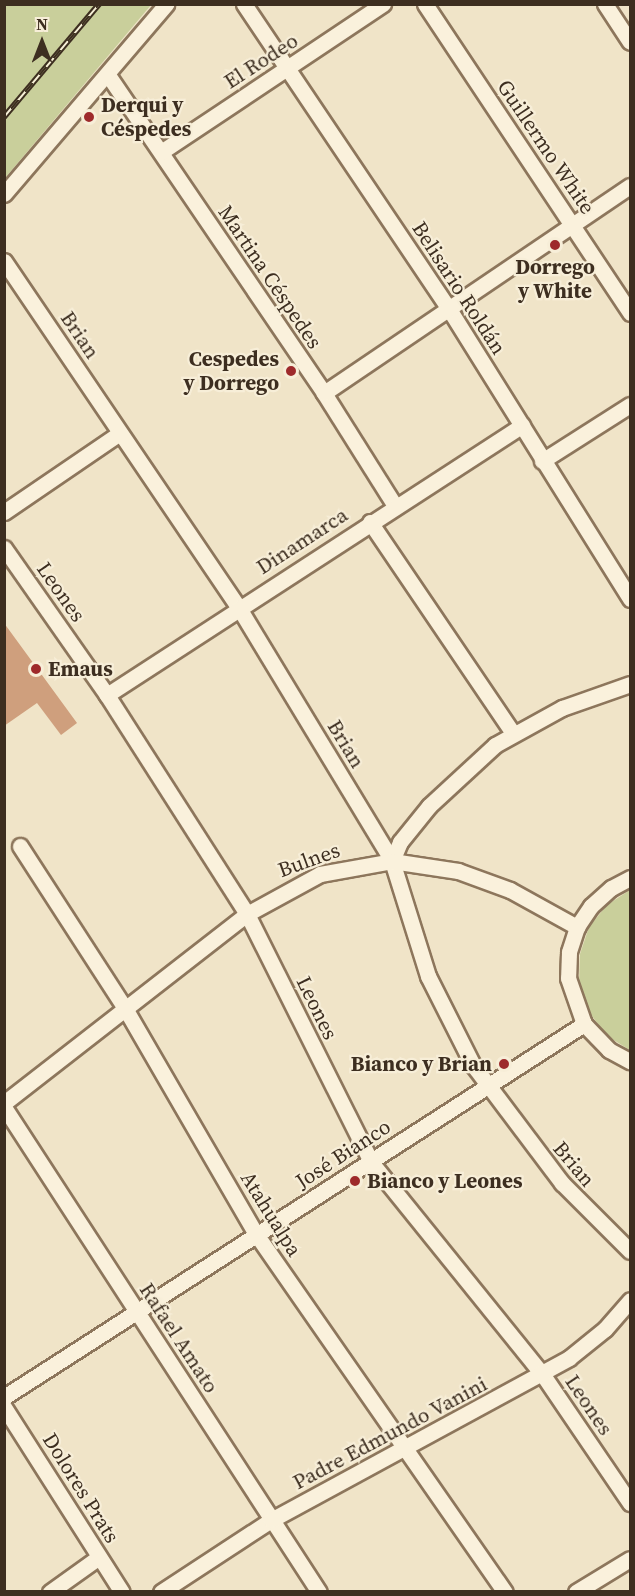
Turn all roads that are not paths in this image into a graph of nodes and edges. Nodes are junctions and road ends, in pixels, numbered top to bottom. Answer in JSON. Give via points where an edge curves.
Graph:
{"nodes":[{"id":1,"x":166,"y":4,"type":"edge"},
{"id":2,"x":244,"y":4,"type":"edge"},
{"id":3,"x":383,"y":4,"type":"edge"},
{"id":4,"x":425,"y":4,"type":"edge"},
{"id":5,"x":605,"y":4,"type":"edge"},
{"id":6,"x":630,"y":42,"type":"edge"},
{"id":7,"x":287,"y":69,"type":"junction"},
{"id":8,"x":108,"y":75,"type":"junction"},
{"id":9,"x":161,"y":152,"type":"junction"},
{"id":10,"x":630,"y":186,"type":"edge"},
{"id":11,"x":4,"y":194,"type":"edge"},
{"id":12,"x":573,"y":224,"type":"junction"},
{"id":13,"x":4,"y":261,"type":"edge"},
{"id":14,"x":449,"y":309,"type":"junction"},
{"id":15,"x":630,"y":313,"type":"edge"},
{"id":16,"x":324,"y":393,"type":"junction"},
{"id":17,"x":630,"y":405,"type":"edge"},
{"id":18,"x":522,"y":425,"type":"junction"},
{"id":19,"x":120,"y":433,"type":"junction"},
{"id":20,"x":542,"y":461,"type":"junction"},
{"id":21,"x":394,"y":504,"type":"junction"},
{"id":22,"x":4,"y":512,"type":"edge"},
{"id":23,"x":370,"y":522,"type":"junction"},
{"id":24,"x":4,"y":548,"type":"edge"},
{"id":25,"x":630,"y":599,"type":"edge"},
{"id":26,"x":239,"y":608,"type":"junction"},
{"id":27,"x":630,"y":684,"type":"edge"},
{"id":28,"x":107,"y":695,"type":"junction"},
{"id":29,"x":513,"y":733,"type":"junction"},
{"id":30,"x":20,"y":846,"type":"dead end"},
{"id":31,"x":392,"y":861,"type":"junction"},
{"id":32,"x":630,"y":878,"type":"edge"},
{"id":33,"x":247,"y":914,"type":"junction"},
{"id":34,"x":577,"y":927,"type":"junction"},
{"id":35,"x":126,"y":1010,"type":"junction"},
{"id":36,"x":584,"y":1024,"type":"junction"},
{"id":37,"x":630,"y":1060,"type":"edge"},
{"id":38,"x":486,"y":1085,"type":"junction"},
{"id":39,"x":4,"y":1105,"type":"edge"},
{"id":40,"x":371,"y":1162,"type":"junction"},
{"id":41,"x":256,"y":1234,"type":"junction"},
{"id":42,"x":630,"y":1251,"type":"edge"},
{"id":43,"x":630,"y":1300,"type":"edge"},
{"id":44,"x":137,"y":1312,"type":"junction"},
{"id":45,"x":543,"y":1374,"type":"junction"},
{"id":46,"x":4,"y":1397,"type":"edge"},
{"id":47,"x":4,"y":1407,"type":"edge"},
{"id":48,"x":407,"y":1447,"type":"junction"},
{"id":49,"x":630,"y":1503,"type":"edge"},
{"id":50,"x":272,"y":1520,"type":"junction"},
{"id":51,"x":99,"y":1557,"type":"junction"},
{"id":52,"x":630,"y":1559,"type":"edge"},
{"id":53,"x":50,"y":1592,"type":"edge"},
{"id":54,"x":122,"y":1592,"type":"edge"},
{"id":55,"x":160,"y":1592,"type":"edge"},
{"id":56,"x":318,"y":1592,"type":"edge"},
{"id":57,"x":505,"y":1592,"type":"edge"},
{"id":58,"x":576,"y":1592,"type":"edge"}],
"edges":[{"from":1,"to":8,"type":"street"},
{"from":2,"to":7,"type":"street","name":"Belisario Roldán"},
{"from":3,"to":7,"type":"street","name":"El Rodeo"},
{"from":4,"to":12,"type":"street","name":"Guillermo White"},
{"from":5,"to":6,"type":"street"},
{"from":7,"to":9,"type":"street","name":"El Rodeo"},
{"from":7,"to":14,"type":"street","name":"Belisario Roldán"},
{"from":8,"to":9,"type":"street","name":"Martina Céspedes"},
{"from":8,"to":11,"type":"street"},
{"from":9,"to":16,"type":"street","name":"Martina Céspedes"},
{"from":10,"to":12,"type":"street"},
{"from":12,"to":14,"type":"street"},
{"from":12,"to":15,"type":"street","name":"Guillermo White"},
{"from":13,"to":19,"type":"street","name":"Brian"},
{"from":14,"to":16,"type":"street"},
{"from":14,"to":18,"type":"street","name":"Belisario Roldán"},
{"from":16,"to":21,"type":"street","name":"Martina Céspedes"},
{"from":17,"to":20,"type":"street"},
{"from":18,"to":20,"type":"street","name":"Belisario Roldán"},
{"from":18,"to":21,"type":"street","name":"Dinamarca"},
{"from":19,"to":22,"type":"street"},
{"from":19,"to":26,"type":"street","name":"Brian"},
{"from":20,"to":25,"type":"street","name":"Belisario Roldán"},
{"from":21,"to":23,"type":"street","name":"Dinamarca"},
{"from":23,"to":26,"type":"street","name":"Dinamarca"},
{"from":23,"to":29,"type":"street"},
{"from":24,"to":28,"type":"street","name":"Leones"},
{"from":26,"to":28,"type":"street","name":"Dinamarca"},
{"from":26,"to":31,"type":"street","name":"Brian"},
{"from":27,"to":29,"type":"street","via":[[580,700]]},
{"from":28,"to":33,"type":"street","name":"Leones"},
{"from":29,"to":31,"type":"street","via":[[443,791],[400,842]]},
{"from":30,"to":35,"type":"street","name":"Atahualpa"},
{"from":31,"to":33,"type":"street","name":"Bulnes","via":[[320,874]]},
{"from":31,"to":34,"type":"street","via":[[483,879]]},
{"from":31,"to":38,"type":"street","name":"Brian","via":[[428,976],[458,1040]]},
{"from":32,"to":34,"type":"street","via":[[610,888]]},
{"from":33,"to":35,"type":"street","name":"Bulnes"},
{"from":33,"to":40,"type":"street","name":"Leones"},
{"from":34,"to":36,"type":"street","via":[[569,952],[568,978]]},
{"from":35,"to":39,"type":"street","name":"Bulnes"},
{"from":35,"to":41,"type":"street","name":"Atahualpa"},
{"from":36,"to":37,"type":"street","via":[[609,1050]]},
{"from":36,"to":38,"type":"street","name":"José Bianco"},
{"from":38,"to":40,"type":"street","name":"José Bianco"},
{"from":38,"to":42,"type":"street","name":"Brian","via":[[562,1183]]},
{"from":39,"to":44,"type":"street","name":"Rafael Amato"},
{"from":40,"to":41,"type":"street","name":"José Bianco"},
{"from":40,"to":45,"type":"street","name":"Leones"},
{"from":41,"to":44,"type":"street","name":"José Bianco"},
{"from":41,"to":48,"type":"street","name":"Atahualpa"},
{"from":43,"to":45,"type":"street","name":"Padre Edmundo Vanini","via":[[590,1343]]},
{"from":44,"to":46,"type":"street","name":"José Bianco"},
{"from":44,"to":50,"type":"street","name":"Rafael Amato"},
{"from":45,"to":48,"type":"street","name":"Padre Edmundo Vanini"},
{"from":45,"to":49,"type":"street","name":"Leones"},
{"from":47,"to":51,"type":"street","name":"Dolores Prats"},
{"from":48,"to":50,"type":"street","name":"Padre Edmundo Vanini"},
{"from":48,"to":57,"type":"street","name":"Atahualpa"},
{"from":50,"to":55,"type":"street","name":"Padre Edmundo Vanini"},
{"from":50,"to":56,"type":"street","name":"Rafael Amato"},
{"from":51,"to":53,"type":"street"},
{"from":51,"to":54,"type":"street","name":"Dolores Prats"},
{"from":52,"to":58,"type":"street"}]}
